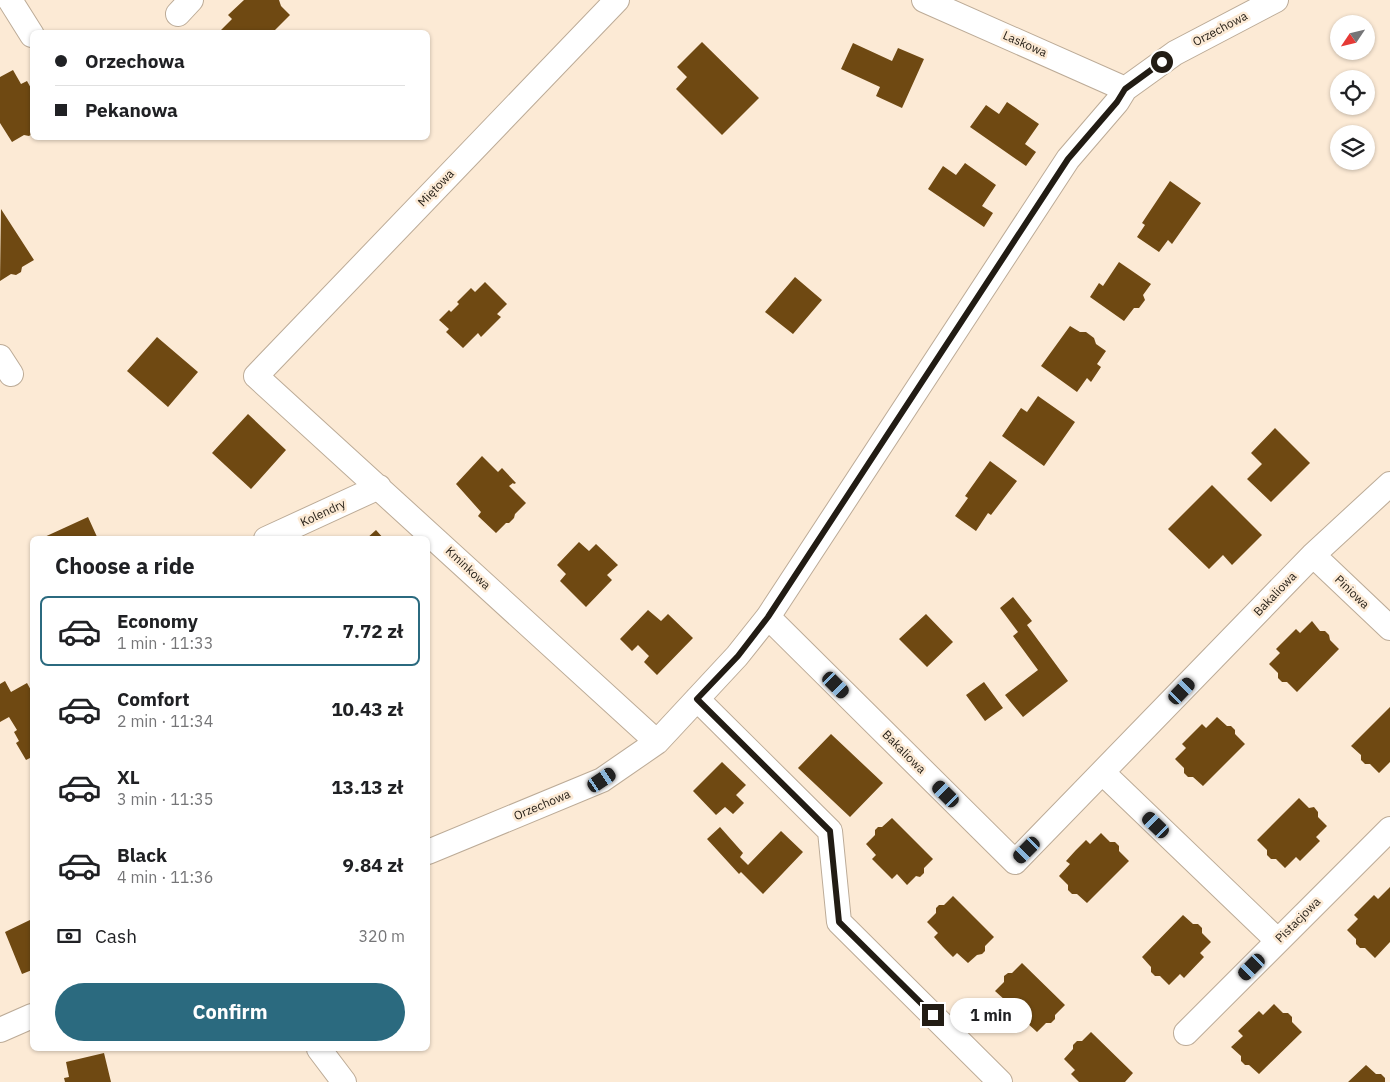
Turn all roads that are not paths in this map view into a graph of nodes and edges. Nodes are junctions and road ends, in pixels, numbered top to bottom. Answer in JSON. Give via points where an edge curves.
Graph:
{"nodes":[{"id":1,"x":10,"y":0,"type":"edge"},
{"id":2,"x":617,"y":0,"type":"edge"},
{"id":3,"x":924,"y":0,"type":"edge"},
{"id":4,"x":1276,"y":0,"type":"edge"},
{"id":5,"x":30,"y":32,"type":"edge"},
{"id":6,"x":1125,"y":89,"type":"junction"},
{"id":7,"x":256,"y":376,"type":"joint"},
{"id":8,"x":1390,"y":484,"type":"edge"},
{"id":9,"x":380,"y":487,"type":"junction"},
{"id":10,"x":273,"y":536,"type":"edge"},
{"id":11,"x":1313,"y":555,"type":"junction"},
{"id":12,"x":768,"y":617,"type":"junction"},
{"id":13,"x":1390,"y":628,"type":"edge"},
{"id":14,"x":697,"y":699,"type":"junction"},
{"id":15,"x":658,"y":742,"type":"junction"},
{"id":16,"x":1103,"y":774,"type":"junction"},
{"id":17,"x":1390,"y":829,"type":"edge"},
{"id":18,"x":430,"y":851,"type":"edge"},
{"id":19,"x":1278,"y":941,"type":"junction"},
{"id":20,"x":30,"y":1017,"type":"edge"},
{"id":21,"x":0,"y":1030,"type":"edge"},
{"id":22,"x":1186,"y":1033,"type":"dead end"},
{"id":23,"x":321,"y":1051,"type":"edge"},
{"id":24,"x":344,"y":1082,"type":"edge"},
{"id":25,"x":1000,"y":1082,"type":"edge"}],
"edges":[{"from":1,"to":5,"type":"street"},
{"from":2,"to":7,"type":"street","name":"Miętowa"},
{"from":3,"to":6,"type":"street","name":"Laskowa"},
{"from":4,"to":6,"type":"street","name":"Orzechowa","via":[[1175,53]]},
{"from":6,"to":12,"type":"street","name":"Orzechowa","via":[[1068,159]]},
{"from":7,"to":9,"type":"street","name":"Kminkowa"},
{"from":8,"to":11,"type":"street","name":"Bakaliowa"},
{"from":9,"to":10,"type":"street","name":"Kolendry"},
{"from":9,"to":15,"type":"street","name":"Kminkowa"},
{"from":11,"to":13,"type":"street","name":"Piniowa"},
{"from":11,"to":16,"type":"street","name":"Bakaliowa"},
{"from":12,"to":14,"type":"street","name":"Orzechowa","via":[[738,656]]},
{"from":12,"to":16,"type":"street","name":"Bakaliowa","via":[[1015,862]]},
{"from":14,"to":15,"type":"street","name":"Orzechowa"},
{"from":14,"to":25,"type":"street","via":[[830,831],[839,922]]},
{"from":15,"to":18,"type":"street","name":"Orzechowa","via":[[602,780]]},
{"from":16,"to":19,"type":"street"},
{"from":17,"to":19,"type":"street","name":"Pistacjowa"},
{"from":19,"to":22,"type":"street","name":"Pistacjowa"},
{"from":20,"to":21,"type":"street"},
{"from":23,"to":24,"type":"street"}]}
